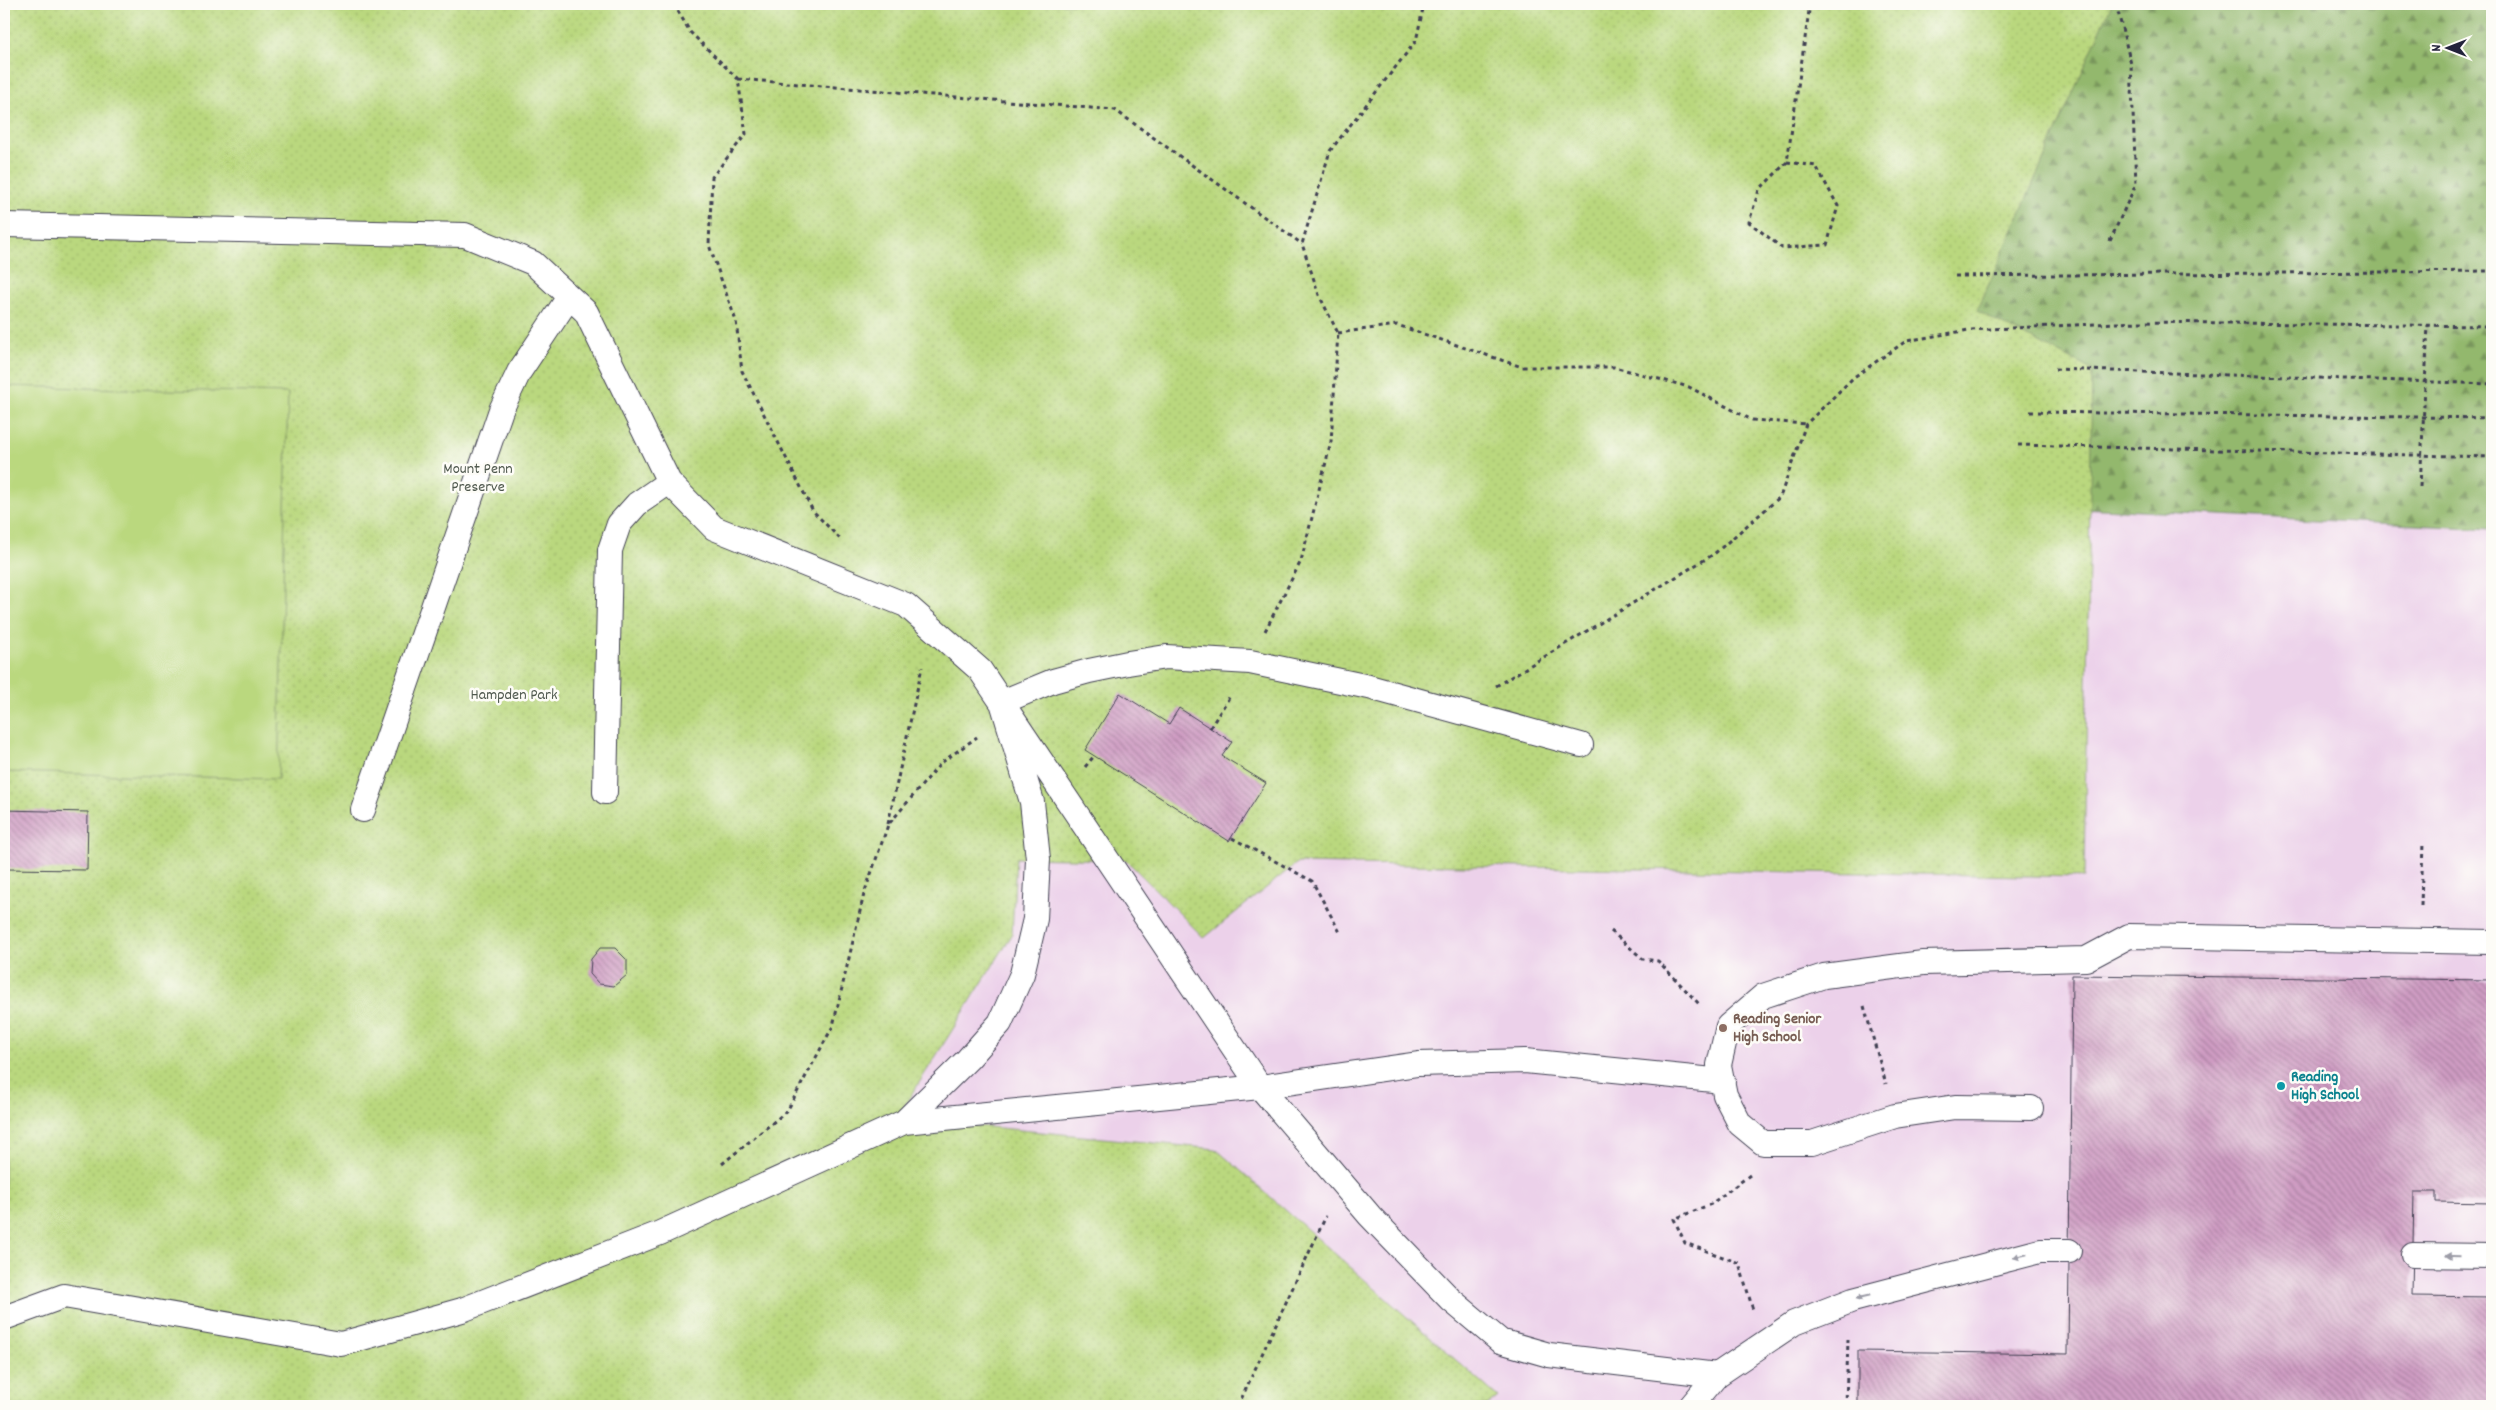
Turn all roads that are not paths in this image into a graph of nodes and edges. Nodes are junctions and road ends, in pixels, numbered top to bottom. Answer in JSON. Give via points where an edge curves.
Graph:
{"nodes":[{"id":1,"x":4,"y":225,"type":"edge"},
{"id":2,"x":569,"y":296,"type":"junction"},
{"id":3,"x":669,"y":482,"type":"junction"},
{"id":4,"x":1004,"y":709,"type":"junction"},
{"id":5,"x":1581,"y":745,"type":"dead end"},
{"id":6,"x":606,"y":792,"type":"dead end"},
{"id":7,"x":363,"y":810,"type":"dead end"},
{"id":8,"x":2492,"y":942,"type":"edge"},
{"id":9,"x":1723,"y":1081,"type":"junction"},
{"id":10,"x":1260,"y":1087,"type":"junction"},
{"id":11,"x":2031,"y":1108,"type":"dead end"},
{"id":12,"x":904,"y":1122,"type":"junction"},
{"id":13,"x":2068,"y":1251,"type":"dead end"},
{"id":14,"x":2413,"y":1255,"type":"dead end"},
{"id":15,"x":2492,"y":1256,"type":"edge"},
{"id":16,"x":4,"y":1318,"type":"edge"},
{"id":17,"x":1717,"y":1375,"type":"junction"},
{"id":18,"x":1691,"y":1406,"type":"edge"}],
"edges":[{"from":1,"to":2,"type":"lane","via":[[465,235],[533,264]]},
{"from":2,"to":3,"type":"lane","via":[[586,312]]},
{"from":2,"to":7,"type":"lane","via":[[519,372],[502,410]]},
{"from":3,"to":4,"type":"lane","via":[[714,528],[906,604],[980,670]]},
{"from":3,"to":6,"type":"lane","via":[[637,504],[619,524],[610,550]]},
{"from":4,"to":5,"type":"lane","via":[[1053,681],[1089,670],[1166,657],[1250,662],[1369,687]]},
{"from":4,"to":10,"type":"lane"},
{"from":4,"to":12,"type":"lane","via":[[1032,802],[1038,859],[1035,919],[1022,974],[1000,1023]]},
{"from":8,"to":9,"type":"lane","via":[[2129,936],[2086,959],[1924,963],[1824,976],[1763,996],[1728,1026],[1719,1065]]},
{"from":9,"to":10,"type":"lane","via":[[1525,1061],[1418,1064]]},
{"from":9,"to":11,"type":"lane","via":[[1725,1096],[1740,1124],[1763,1143],[1812,1143],[1895,1116],[1955,1107]]},
{"from":10,"to":12,"type":"lane"},
{"from":10,"to":17,"type":"lane","via":[[1370,1216],[1451,1300],[1500,1341],[1549,1355]]},
{"from":12,"to":16,"type":"lane","via":[[660,1234],[462,1310],[341,1344],[64,1296]]},
{"from":13,"to":17,"type":"lane","one_way":true,"via":[[2040,1251],[1849,1301],[1794,1323]]},
{"from":15,"to":14,"type":"lane","one_way":true},
{"from":17,"to":18,"type":"lane"}]}
